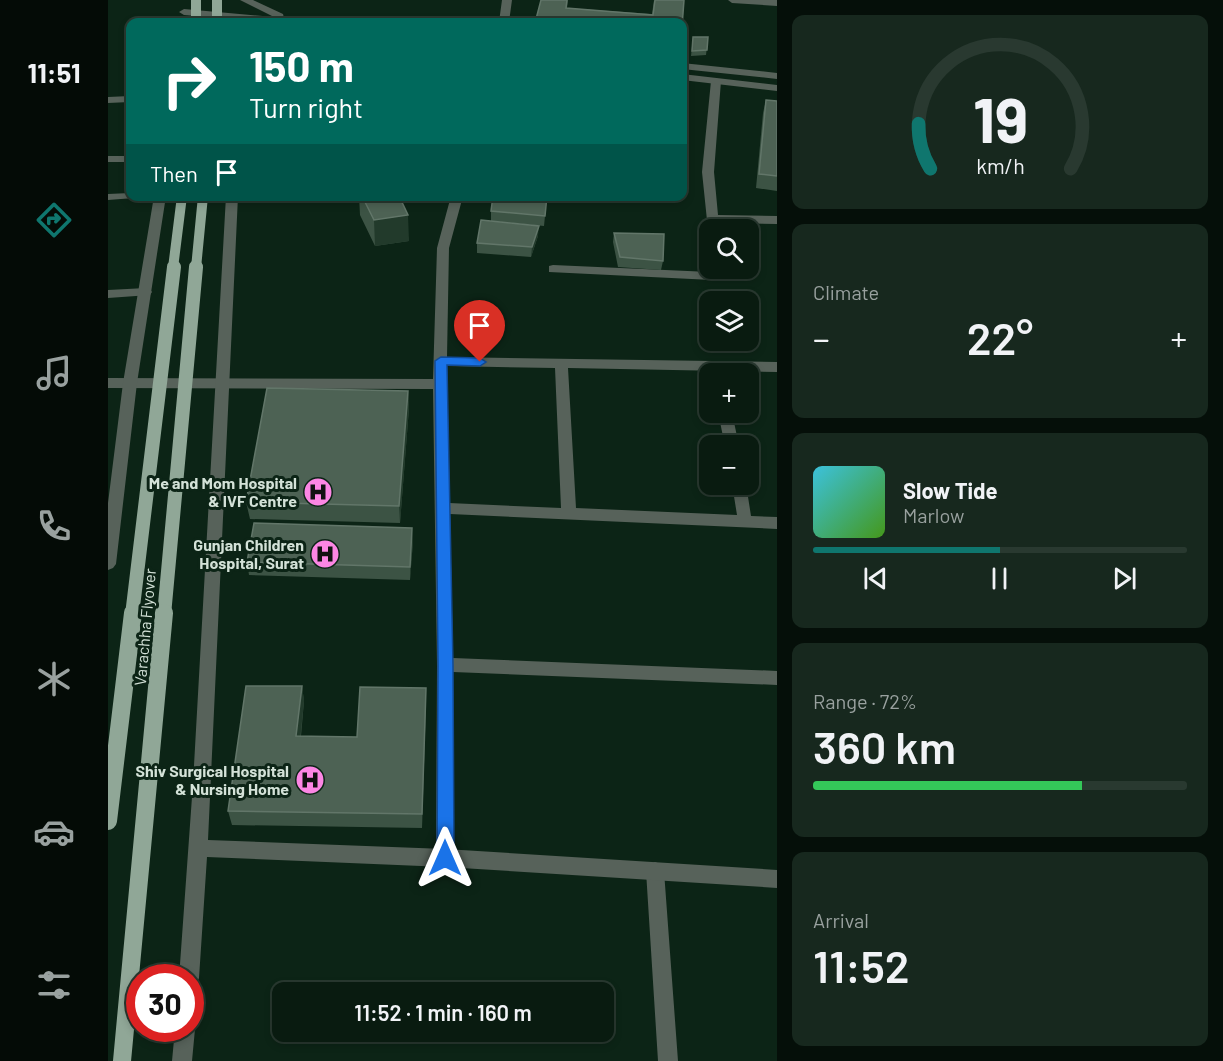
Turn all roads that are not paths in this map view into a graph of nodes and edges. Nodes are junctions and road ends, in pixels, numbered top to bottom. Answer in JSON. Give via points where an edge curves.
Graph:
{"nodes":[{"id":1,"x":184,"y":0,"type":"edge"},
{"id":2,"x":196,"y":0,"type":"edge"},
{"id":3,"x":217,"y":0,"type":"edge"},
{"id":4,"x":238,"y":0,"type":"edge"},
{"id":5,"x":245,"y":0,"type":"edge"},
{"id":6,"x":507,"y":0,"type":"edge"},
{"id":7,"x":732,"y":0,"type":"edge"},
{"id":8,"x":777,"y":3,"type":"edge"},
{"id":9,"x":183,"y":17,"type":"edge"},
{"id":10,"x":196,"y":18,"type":"edge"},
{"id":11,"x":202,"y":18,"type":"edge"},
{"id":12,"x":217,"y":18,"type":"edge"},
{"id":13,"x":239,"y":18,"type":"edge"},
{"id":14,"x":287,"y":18,"type":"edge"},
{"id":15,"x":505,"y":18,"type":"edge"},
{"id":16,"x":687,"y":67,"type":"edge"},
{"id":17,"x":777,"y":76,"type":"edge"},
{"id":18,"x":687,"y":78,"type":"edge"},
{"id":19,"x":716,"y":81,"type":"junction"},
{"id":20,"x":777,"y":88,"type":"edge"},
{"id":21,"x":126,"y":99,"type":"edge"},
{"id":22,"x":108,"y":100,"type":"edge"},
{"id":23,"x":108,"y":159,"type":"edge"},
{"id":24,"x":126,"y":159,"type":"edge"},
{"id":25,"x":126,"y":196,"type":"edge"},
{"id":26,"x":108,"y":197,"type":"edge"},
{"id":27,"x":159,"y":201,"type":"edge"},
{"id":28,"x":181,"y":201,"type":"edge"},
{"id":29,"x":202,"y":201,"type":"edge"},
{"id":30,"x":232,"y":201,"type":"edge"},
{"id":31,"x":456,"y":201,"type":"edge"},
{"id":32,"x":713,"y":219,"type":"edge"},
{"id":33,"x":777,"y":220,"type":"edge"},
{"id":34,"x":759,"y":221,"type":"edge"},
{"id":35,"x":553,"y":269,"type":"dead end"},
{"id":36,"x":699,"y":275,"type":"edge"},
{"id":37,"x":146,"y":292,"type":"junction"},
{"id":38,"x":108,"y":294,"type":"edge"},
{"id":39,"x":441,"y":361,"type":"junction"},
{"id":40,"x":561,"y":363,"type":"junction"},
{"id":41,"x":777,"y":367,"type":"edge"},
{"id":42,"x":108,"y":383,"type":"edge"},
{"id":43,"x":130,"y":383,"type":"junction"},
{"id":44,"x":221,"y":384,"type":"junction"},
{"id":45,"x":440,"y":384,"type":"junction"},
{"id":46,"x":741,"y":495,"type":"edge"},
{"id":47,"x":441,"y":508,"type":"junction"},
{"id":48,"x":569,"y":514,"type":"junction"},
{"id":49,"x":111,"y":519,"type":"edge"},
{"id":50,"x":745,"y":522,"type":"junction"},
{"id":51,"x":777,"y":523,"type":"edge"},
{"id":52,"x":108,"y":564,"type":"edge"},
{"id":53,"x":446,"y":665,"type":"junction"},
{"id":54,"x":777,"y":678,"type":"edge"},
{"id":55,"x":108,"y":821,"type":"edge"},
{"id":56,"x":199,"y":848,"type":"junction"},
{"id":57,"x":445,"y":858,"type":"junction"},
{"id":58,"x":655,"y":872,"type":"junction"},
{"id":59,"x":777,"y":879,"type":"edge"},
{"id":60,"x":190,"y":964,"type":"edge"},
{"id":61,"x":183,"y":1042,"type":"edge"},
{"id":62,"x":122,"y":1061,"type":"edge"},
{"id":63,"x":182,"y":1061,"type":"edge"},
{"id":64,"x":668,"y":1061,"type":"edge"}],
"edges":[{"from":1,"to":9,"type":"street"},
{"from":2,"to":10,"type":"main road","bridge":true},
{"from":3,"to":12,"type":"main road","bridge":true},
{"from":4,"to":13,"type":"street"},
{"from":5,"to":14,"type":"street"},
{"from":6,"to":15,"type":"street"},
{"from":7,"to":8,"type":"lane"},
{"from":9,"to":11,"type":"street"},
{"from":16,"to":17,"type":"street"},
{"from":18,"to":19,"type":"street"},
{"from":19,"to":20,"type":"street"},
{"from":19,"to":32,"type":"street","via":[[708,172]]},
{"from":21,"to":22,"type":"street"},
{"from":23,"to":24,"type":"street"},
{"from":25,"to":26,"type":"street"},
{"from":27,"to":37,"type":"street"},
{"from":28,"to":55,"type":"main road","name":"Varachha Flyover","bridge":true},
{"from":29,"to":62,"type":"main road","name":"Varachha Flyover","bridge":true},
{"from":30,"to":44,"type":"street"},
{"from":31,"to":39,"type":"street","via":[[442,248]]},
{"from":33,"to":34,"type":"street"},
{"from":35,"to":36,"type":"street"},
{"from":37,"to":38,"type":"street"},
{"from":37,"to":43,"type":"street"},
{"from":39,"to":40,"type":"street"},
{"from":39,"to":45,"type":"street"},
{"from":40,"to":41,"type":"street"},
{"from":40,"to":48,"type":"street"},
{"from":42,"to":43,"type":"street"},
{"from":43,"to":44,"type":"street"},
{"from":43,"to":49,"type":"street"},
{"from":44,"to":45,"type":"street"},
{"from":44,"to":56,"type":"street"},
{"from":45,"to":47,"type":"street"},
{"from":46,"to":50,"type":"street"},
{"from":47,"to":48,"type":"street"},
{"from":47,"to":53,"type":"street"},
{"from":48,"to":50,"type":"street"},
{"from":49,"to":52,"type":"street"},
{"from":50,"to":51,"type":"street"},
{"from":53,"to":54,"type":"street"},
{"from":53,"to":57,"type":"street"},
{"from":56,"to":57,"type":"street"},
{"from":56,"to":60,"type":"street"},
{"from":57,"to":58,"type":"street"},
{"from":58,"to":59,"type":"street"},
{"from":58,"to":64,"type":"street"},
{"from":61,"to":63,"type":"street"}]}
